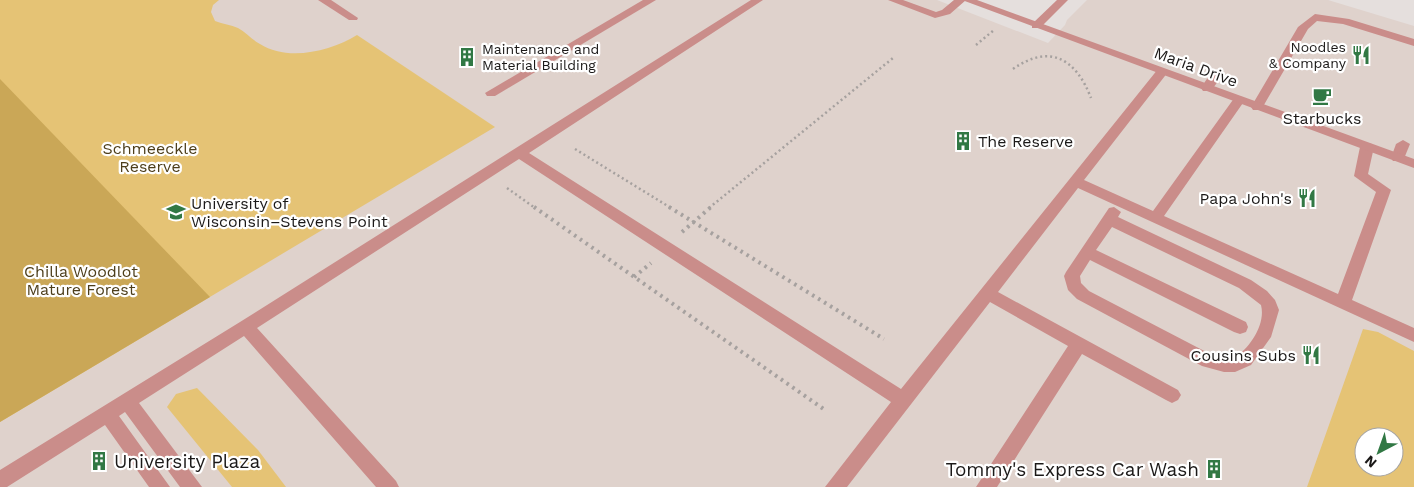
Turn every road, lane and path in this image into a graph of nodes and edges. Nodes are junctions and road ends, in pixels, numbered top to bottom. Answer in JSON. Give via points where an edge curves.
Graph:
{"nodes":[{"id":1,"x":322,"y":0,"type":"edge"},
{"id":2,"x":651,"y":0,"type":"edge"},
{"id":3,"x":758,"y":0,"type":"edge"},
{"id":4,"x":893,"y":0,"type":"edge"},
{"id":5,"x":961,"y":0,"type":"edge"},
{"id":6,"x":967,"y":0,"type":"edge"},
{"id":7,"x":1063,"y":0,"type":"edge"},
{"id":8,"x":353,"y":18,"type":"dead end"},
{"id":9,"x":1036,"y":26,"type":"junction"},
{"id":10,"x":996,"y":28,"type":"dead end"},
{"id":11,"x":1414,"y":43,"type":"edge"},
{"id":12,"x":976,"y":45,"type":"dead end"},
{"id":13,"x":893,"y":58,"type":"dead end"},
{"id":14,"x":1013,"y":69,"type":"dead end"},
{"id":15,"x":1162,"y":72,"type":"junction"},
{"id":16,"x":1215,"y":77,"type":"dead end"},
{"id":17,"x":1208,"y":88,"type":"junction"},
{"id":18,"x":491,"y":92,"type":"dead end"},
{"id":19,"x":1091,"y":98,"type":"dead end"},
{"id":20,"x":1239,"y":100,"type":"junction"},
{"id":21,"x":1257,"y":107,"type":"junction"},
{"id":22,"x":1402,"y":144,"type":"dead end"},
{"id":23,"x":1367,"y":147,"type":"junction"},
{"id":24,"x":575,"y":149,"type":"dead end"},
{"id":25,"x":519,"y":153,"type":"junction"},
{"id":26,"x":1398,"y":158,"type":"junction"},
{"id":27,"x":1414,"y":164,"type":"edge"},
{"id":28,"x":1076,"y":182,"type":"junction"},
{"id":29,"x":507,"y":188,"type":"dead end"},
{"id":30,"x":1121,"y":202,"type":"junction"},
{"id":31,"x":1155,"y":218,"type":"junction"},
{"id":32,"x":1109,"y":219,"type":"junction"},
{"id":33,"x":692,"y":222,"type":"junction"},
{"id":34,"x":667,"y":249,"type":"junction"},
{"id":35,"x":1087,"y":252,"type":"junction"},
{"id":36,"x":634,"y":277,"type":"junction"},
{"id":37,"x":989,"y":294,"type":"junction"},
{"id":38,"x":1343,"y":302,"type":"junction"},
{"id":39,"x":246,"y":327,"type":"junction"},
{"id":40,"x":1240,"y":328,"type":"dead end"},
{"id":41,"x":1414,"y":335,"type":"edge"},
{"id":42,"x":884,"y":339,"type":"dead end"},
{"id":43,"x":1080,"y":344,"type":"junction"},
{"id":44,"x":1172,"y":395,"type":"dead end"},
{"id":45,"x":127,"y":401,"type":"junction"},
{"id":46,"x":905,"y":401,"type":"junction"},
{"id":47,"x":825,"y":410,"type":"dead end"},
{"id":48,"x":107,"y":414,"type":"junction"},
{"id":49,"x":0,"y":481,"type":"edge"},
{"id":50,"x":160,"y":487,"type":"edge"},
{"id":51,"x":192,"y":487,"type":"edge"},
{"id":52,"x":389,"y":487,"type":"edge"},
{"id":53,"x":835,"y":487,"type":"edge"},
{"id":54,"x":986,"y":487,"type":"edge"}],
"edges":[{"from":1,"to":8,"type":"street"},
{"from":2,"to":18,"type":"street"},
{"from":3,"to":25,"type":"street"},
{"from":4,"to":5,"type":"street","via":[[935,15],[946,12]]},
{"from":6,"to":9,"type":"street","name":"Maria Drive"},
{"from":7,"to":9,"type":"street"},
{"from":9,"to":15,"type":"street","name":"Maria Drive"},
{"from":10,"to":12,"type":"path"},
{"from":11,"to":21,"type":"street","via":[[1330,18],[1315,17],[1309,21]]},
{"from":13,"to":33,"type":"path"},
{"from":14,"to":19,"type":"path","via":[[1034,56],[1058,58],[1075,68],[1085,80]]},
{"from":15,"to":17,"type":"street","name":"Maria Drive"},
{"from":15,"to":28,"type":"street"},
{"from":16,"to":17,"type":"street"},
{"from":17,"to":20,"type":"street","name":"Maria Drive"},
{"from":20,"to":21,"type":"street","name":"Maria Drive"},
{"from":20,"to":31,"type":"street"},
{"from":21,"to":23,"type":"street","name":"Maria Drive"},
{"from":22,"to":26,"type":"street"},
{"from":23,"to":26,"type":"street","name":"Maria Drive"},
{"from":23,"to":38,"type":"street","via":[[1361,176],[1384,190]]},
{"from":24,"to":33,"type":"path"},
{"from":25,"to":34,"type":"street"},
{"from":25,"to":39,"type":"street"},
{"from":26,"to":27,"type":"street","name":"Maria Drive"},
{"from":28,"to":30,"type":"street"},
{"from":28,"to":37,"type":"street"},
{"from":29,"to":36,"type":"path"},
{"from":30,"to":31,"type":"street"},
{"from":30,"to":32,"type":"street"},
{"from":31,"to":38,"type":"street"},
{"from":32,"to":35,"type":"street"},
{"from":32,"to":35,"type":"street","via":[[1261,294],[1270,305],[1272,315],[1254,353],[1239,364],[1208,361],[1083,295],[1074,286],[1072,276]]},
{"from":33,"to":34,"type":"path"},
{"from":33,"to":42,"type":"path"},
{"from":34,"to":36,"type":"path"},
{"from":34,"to":46,"type":"street"},
{"from":35,"to":40,"type":"street"},
{"from":36,"to":47,"type":"path"},
{"from":37,"to":43,"type":"street"},
{"from":37,"to":46,"type":"street"},
{"from":38,"to":41,"type":"street"},
{"from":39,"to":45,"type":"street"},
{"from":39,"to":52,"type":"street"},
{"from":43,"to":44,"type":"street"},
{"from":43,"to":54,"type":"street"},
{"from":45,"to":48,"type":"street"},
{"from":45,"to":51,"type":"street"},
{"from":46,"to":53,"type":"street"},
{"from":48,"to":49,"type":"street"},
{"from":48,"to":50,"type":"street"}]}
